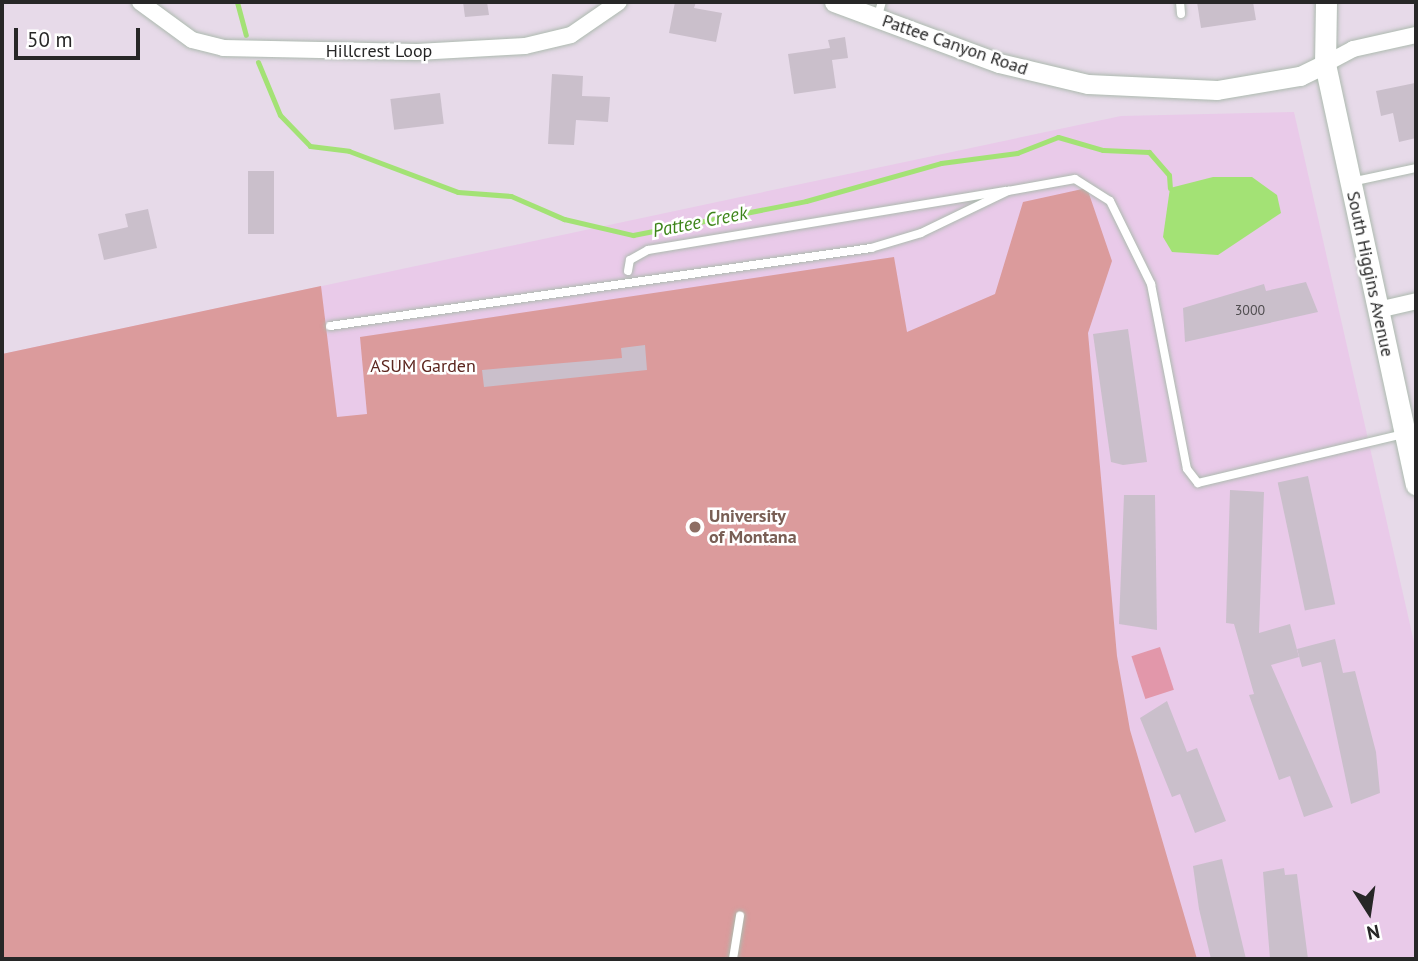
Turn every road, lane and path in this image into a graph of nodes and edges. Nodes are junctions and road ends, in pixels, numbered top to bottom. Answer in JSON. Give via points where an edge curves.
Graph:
{"nodes":[{"id":1,"x":140,"y":2,"type":"edge"},
{"id":2,"x":619,"y":2,"type":"edge"},
{"id":3,"x":834,"y":2,"type":"edge"},
{"id":4,"x":1180,"y":2,"type":"edge"},
{"id":5,"x":1326,"y":2,"type":"edge"},
{"id":6,"x":879,"y":10,"type":"edge"},
{"id":7,"x":1181,"y":14,"type":"dead end"},
{"id":8,"x":1416,"y":35,"type":"edge"},
{"id":9,"x":1325,"y":64,"type":"junction"},
{"id":10,"x":1416,"y":168,"type":"edge"},
{"id":11,"x":1350,"y":182,"type":"junction"},
{"id":12,"x":1008,"y":191,"type":"junction"},
{"id":13,"x":628,"y":271,"type":"dead end"},
{"id":14,"x":1416,"y":302,"type":"edge"},
{"id":15,"x":1378,"y":310,"type":"junction"},
{"id":16,"x":330,"y":326,"type":"dead end"},
{"id":17,"x":1411,"y":432,"type":"edge"},
{"id":18,"x":1416,"y":484,"type":"edge"},
{"id":19,"x":740,"y":916,"type":"dead end"},
{"id":20,"x":733,"y":959,"type":"edge"}],
"edges":[{"from":1,"to":2,"type":"street","name":"Hillcrest Loop","via":[[192,40],[223,48],[416,52],[525,46],[571,35]]},
{"from":3,"to":6,"type":"street","name":"Pattee Canyon Road"},
{"from":4,"to":7,"type":"lane"},
{"from":5,"to":9,"type":"main road","name":"South Higgins Avenue"},
{"from":6,"to":9,"type":"street","name":"Pattee Canyon Road","via":[[999,63],[1088,84],[1217,90],[1300,76]]},
{"from":8,"to":9,"type":"street","via":[[1353,49]]},
{"from":9,"to":11,"type":"main road","name":"South Higgins Avenue"},
{"from":10,"to":11,"type":"lane"},
{"from":11,"to":15,"type":"main road","name":"South Higgins Avenue"},
{"from":12,"to":13,"type":"lane","via":[[648,250],[630,260]]},
{"from":12,"to":16,"type":"lane","via":[[921,233],[871,248]]},
{"from":12,"to":17,"type":"lane","via":[[1075,179],[1110,201],[1151,284],[1187,469],[1198,482]]},
{"from":14,"to":15,"type":"street"},
{"from":15,"to":17,"type":"main road","name":"South Higgins Avenue"},
{"from":17,"to":18,"type":"main road","name":"South Higgins Avenue"},
{"from":19,"to":20,"type":"lane"}]}
